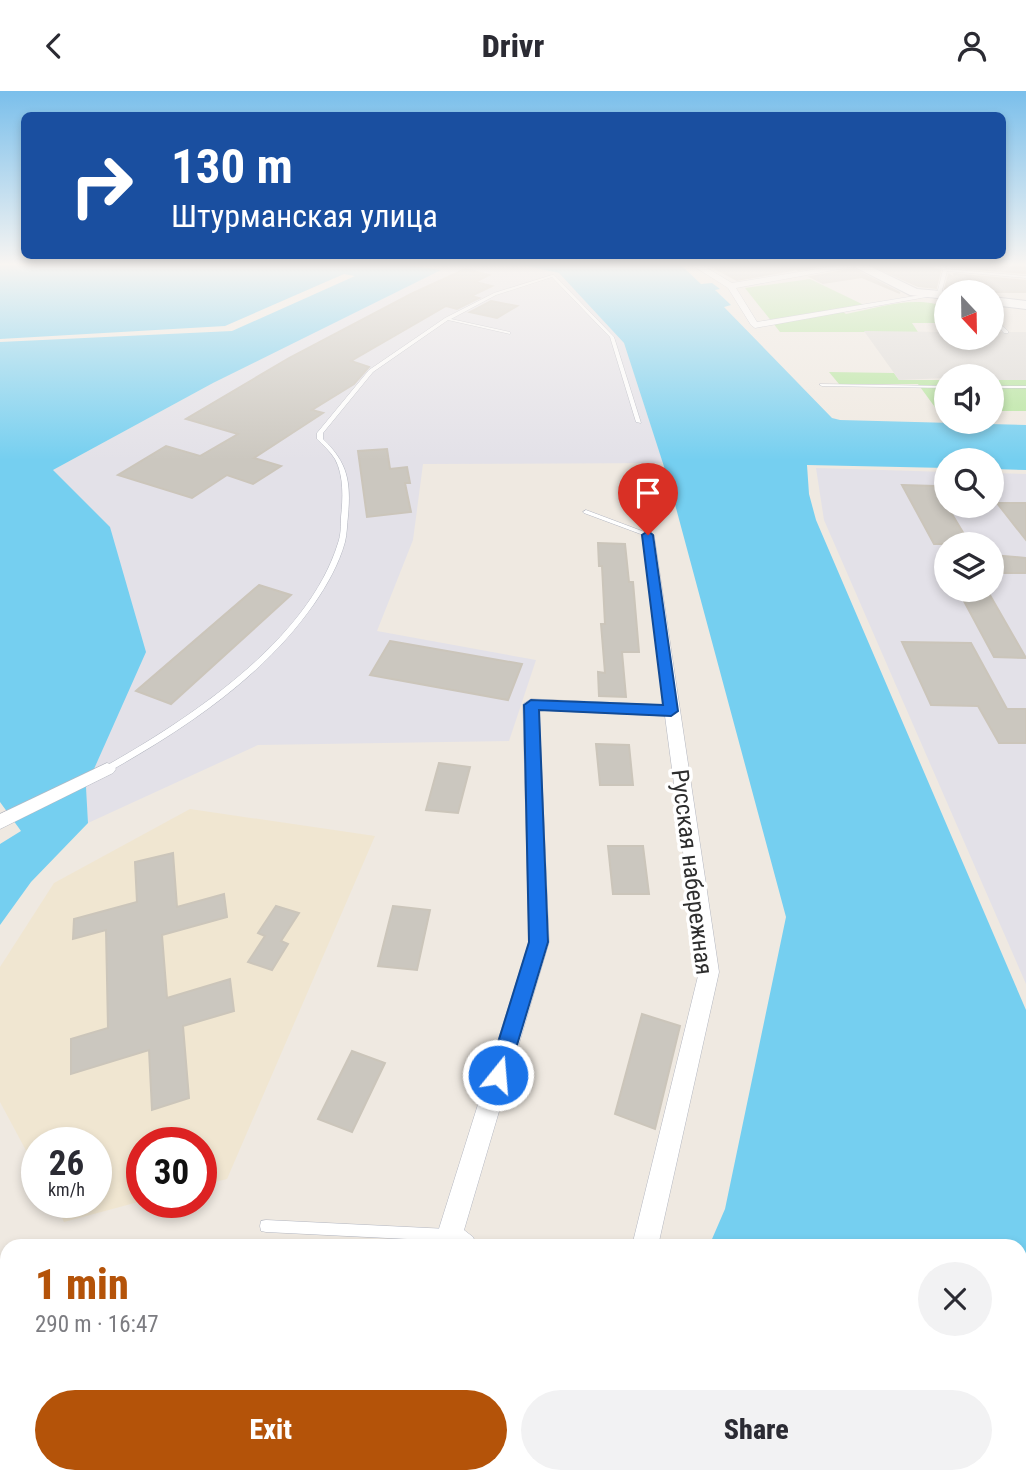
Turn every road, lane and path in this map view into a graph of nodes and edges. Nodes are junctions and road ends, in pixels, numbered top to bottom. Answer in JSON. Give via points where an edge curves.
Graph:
{"nodes":[{"id":1,"x":431,"y":330,"type":"edge"},
{"id":2,"x":495,"y":330,"type":"edge"},
{"id":3,"x":605,"y":330,"type":"edge"},
{"id":4,"x":508,"y":333,"type":"dead end"},
{"id":5,"x":822,"y":385,"type":"dead end"},
{"id":6,"x":934,"y":387,"type":"edge"},
{"id":7,"x":1004,"y":387,"type":"edge"},
{"id":8,"x":1026,"y":387,"type":"edge"},
{"id":9,"x":639,"y":422,"type":"dead end"},
{"id":10,"x":586,"y":512,"type":"dead end"},
{"id":11,"x":648,"y":535,"type":"joint"},
{"id":12,"x":671,"y":711,"type":"junction"},
{"id":13,"x":107,"y":769,"type":"joint"},
{"id":14,"x":0,"y":822,"type":"edge"},
{"id":15,"x":265,"y":1226,"type":"dead end"},
{"id":16,"x":431,"y":1239,"type":"edge"},
{"id":17,"x":458,"y":1239,"type":"edge"},
{"id":18,"x":647,"y":1239,"type":"edge"}],
"edges":[{"from":1,"to":13,"type":"lane","via":[[371,371],[320,433],[320,439],[339,458],[348,519],[341,551],[312,604],[270,655],[172,730]]},
{"from":2,"to":4,"type":"lane"},
{"from":3,"to":9,"type":"lane","via":[[612,337]]},
{"from":5,"to":6,"type":"lane"},
{"from":7,"to":8,"type":"lane"},
{"from":10,"to":11,"type":"lane"},
{"from":11,"to":12,"type":"street","name":"Русская набережная"},
{"from":12,"to":17,"type":"street","via":[[531,705],[538,942]]},
{"from":12,"to":18,"type":"street","name":"Русская набережная","via":[[709,972]]},
{"from":13,"to":14,"type":"street"},
{"from":15,"to":16,"type":"lane"}]}
